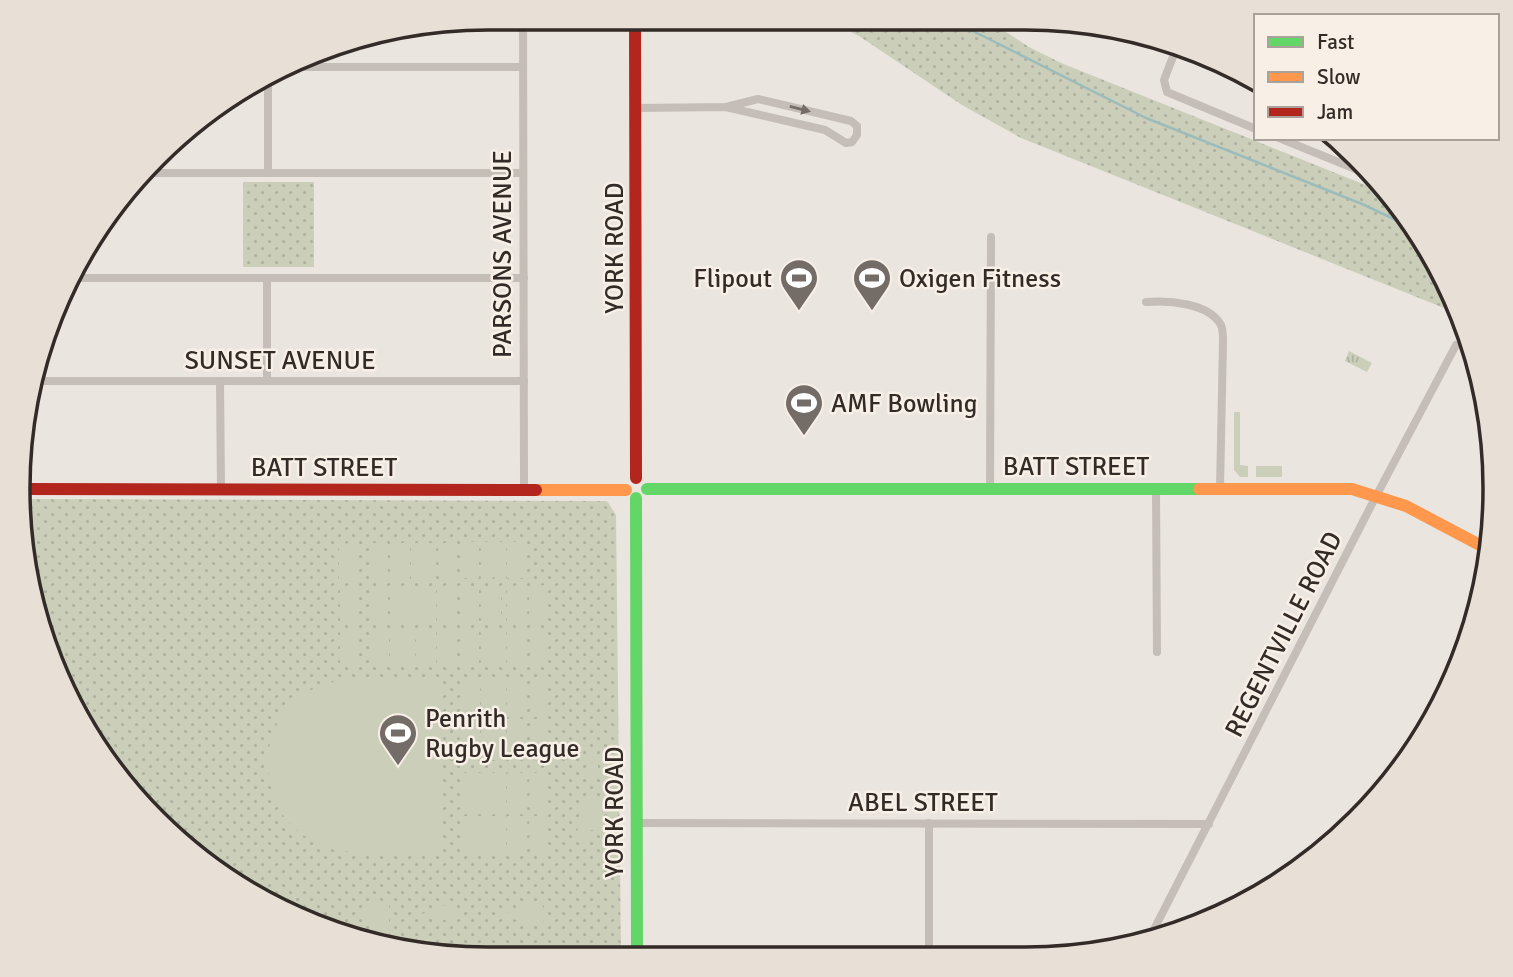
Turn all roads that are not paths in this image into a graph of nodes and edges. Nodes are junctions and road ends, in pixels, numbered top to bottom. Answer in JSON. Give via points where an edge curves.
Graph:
{"nodes":[{"id":1,"x":523,"y":30,"type":"edge"},
{"id":2,"x":635,"y":30,"type":"edge"},
{"id":3,"x":1174,"y":55,"type":"edge"},
{"id":4,"x":308,"y":67,"type":"edge"},
{"id":5,"x":523,"y":67,"type":"junction"},
{"id":6,"x":268,"y":86,"type":"edge"},
{"id":7,"x":726,"y":107,"type":"junction"},
{"id":8,"x":636,"y":108,"type":"junction"},
{"id":9,"x":1254,"y":128,"type":"edge"},
{"id":10,"x":1284,"y":140,"type":"edge"},
{"id":11,"x":1349,"y":164,"type":"edge"},
{"id":12,"x":156,"y":173,"type":"edge"},
{"id":13,"x":268,"y":173,"type":"junction"},
{"id":14,"x":523,"y":173,"type":"junction"},
{"id":15,"x":991,"y":237,"type":"dead end"},
{"id":16,"x":81,"y":278,"type":"edge"},
{"id":17,"x":267,"y":278,"type":"junction"},
{"id":18,"x":524,"y":278,"type":"junction"},
{"id":19,"x":1146,"y":302,"type":"dead end"},
{"id":20,"x":1456,"y":345,"type":"dead end"},
{"id":21,"x":43,"y":381,"type":"edge"},
{"id":22,"x":220,"y":381,"type":"junction"},
{"id":23,"x":267,"y":381,"type":"junction"},
{"id":24,"x":524,"y":382,"type":"junction"},
{"id":25,"x":636,"y":478,"type":"junction"},
{"id":26,"x":30,"y":489,"type":"edge"},
{"id":27,"x":647,"y":489,"type":"junction"},
{"id":28,"x":990,"y":489,"type":"junction"},
{"id":29,"x":1156,"y":489,"type":"junction"},
{"id":30,"x":1220,"y":489,"type":"junction"},
{"id":31,"x":221,"y":490,"type":"junction"},
{"id":32,"x":523,"y":490,"type":"junction"},
{"id":33,"x":631,"y":494,"type":"junction"},
{"id":34,"x":1377,"y":495,"type":"junction"},
{"id":35,"x":1479,"y":545,"type":"edge"},
{"id":36,"x":1157,"y":652,"type":"dead end"},
{"id":37,"x":638,"y":822,"type":"junction"},
{"id":38,"x":929,"y":823,"type":"junction"},
{"id":39,"x":1209,"y":824,"type":"junction"},
{"id":40,"x":1155,"y":928,"type":"edge"},
{"id":41,"x":637,"y":947,"type":"edge"},
{"id":42,"x":929,"y":947,"type":"edge"}],
"edges":[{"from":1,"to":5,"type":"street","name":"PARSONS AVENUE"},
{"from":2,"to":8,"type":"street","name":"YORK ROAD"},
{"from":3,"to":9,"type":"street","via":[[1164,80],[1172,96]]},
{"from":4,"to":5,"type":"street"},
{"from":5,"to":14,"type":"street","name":"PARSONS AVENUE"},
{"from":6,"to":13,"type":"street"},
{"from":7,"to":7,"type":"street","one_way":true,"via":[[761,99],[851,121],[857,135],[846,143],[825,130]]},
{"from":7,"to":8,"type":"street"},
{"from":8,"to":25,"type":"street","name":"YORK ROAD"},
{"from":10,"to":11,"type":"street"},
{"from":12,"to":13,"type":"street"},
{"from":13,"to":14,"type":"street"},
{"from":14,"to":18,"type":"street","name":"PARSONS AVENUE"},
{"from":15,"to":28,"type":"street"},
{"from":16,"to":17,"type":"street"},
{"from":17,"to":18,"type":"street"},
{"from":17,"to":23,"type":"street"},
{"from":18,"to":24,"type":"street","name":"PARSONS AVENUE"},
{"from":19,"to":30,"type":"street","via":[[1194,307],[1221,326]]},
{"from":20,"to":34,"type":"street","name":"REGENTVILLE ROAD"},
{"from":21,"to":22,"type":"street","name":"SUNSET AVENUE"},
{"from":22,"to":23,"type":"street","name":"SUNSET AVENUE"},
{"from":22,"to":31,"type":"street"},
{"from":23,"to":24,"type":"street","name":"SUNSET AVENUE"},
{"from":24,"to":32,"type":"street","name":"PARSONS AVENUE"},
{"from":25,"to":27,"type":"street","via":[[645,482]]},
{"from":25,"to":33,"type":"street","via":[[629,482]]},
{"from":26,"to":31,"type":"street","name":"BATT STREET"},
{"from":27,"to":28,"type":"street","name":"BATT STREET"},
{"from":27,"to":33,"type":"street","via":[[642,497]]},
{"from":28,"to":29,"type":"street","name":"BATT STREET"},
{"from":29,"to":30,"type":"street","name":"BATT STREET"},
{"from":29,"to":36,"type":"street"},
{"from":30,"to":34,"type":"street","name":"BATT STREET","via":[[1342,488]]},
{"from":31,"to":32,"type":"street","name":"BATT STREET"},
{"from":32,"to":33,"type":"street","name":"BATT STREET"},
{"from":33,"to":37,"type":"street","name":"YORK ROAD"},
{"from":34,"to":35,"type":"street","name":"BATT STREET"},
{"from":34,"to":39,"type":"street","name":"REGENTVILLE ROAD"},
{"from":37,"to":38,"type":"street","name":"ABEL STREET"},
{"from":37,"to":41,"type":"street","name":"YORK ROAD"},
{"from":38,"to":39,"type":"street","name":"ABEL STREET"},
{"from":38,"to":42,"type":"street"},
{"from":39,"to":40,"type":"street","name":"REGENTVILLE ROAD"}]}
